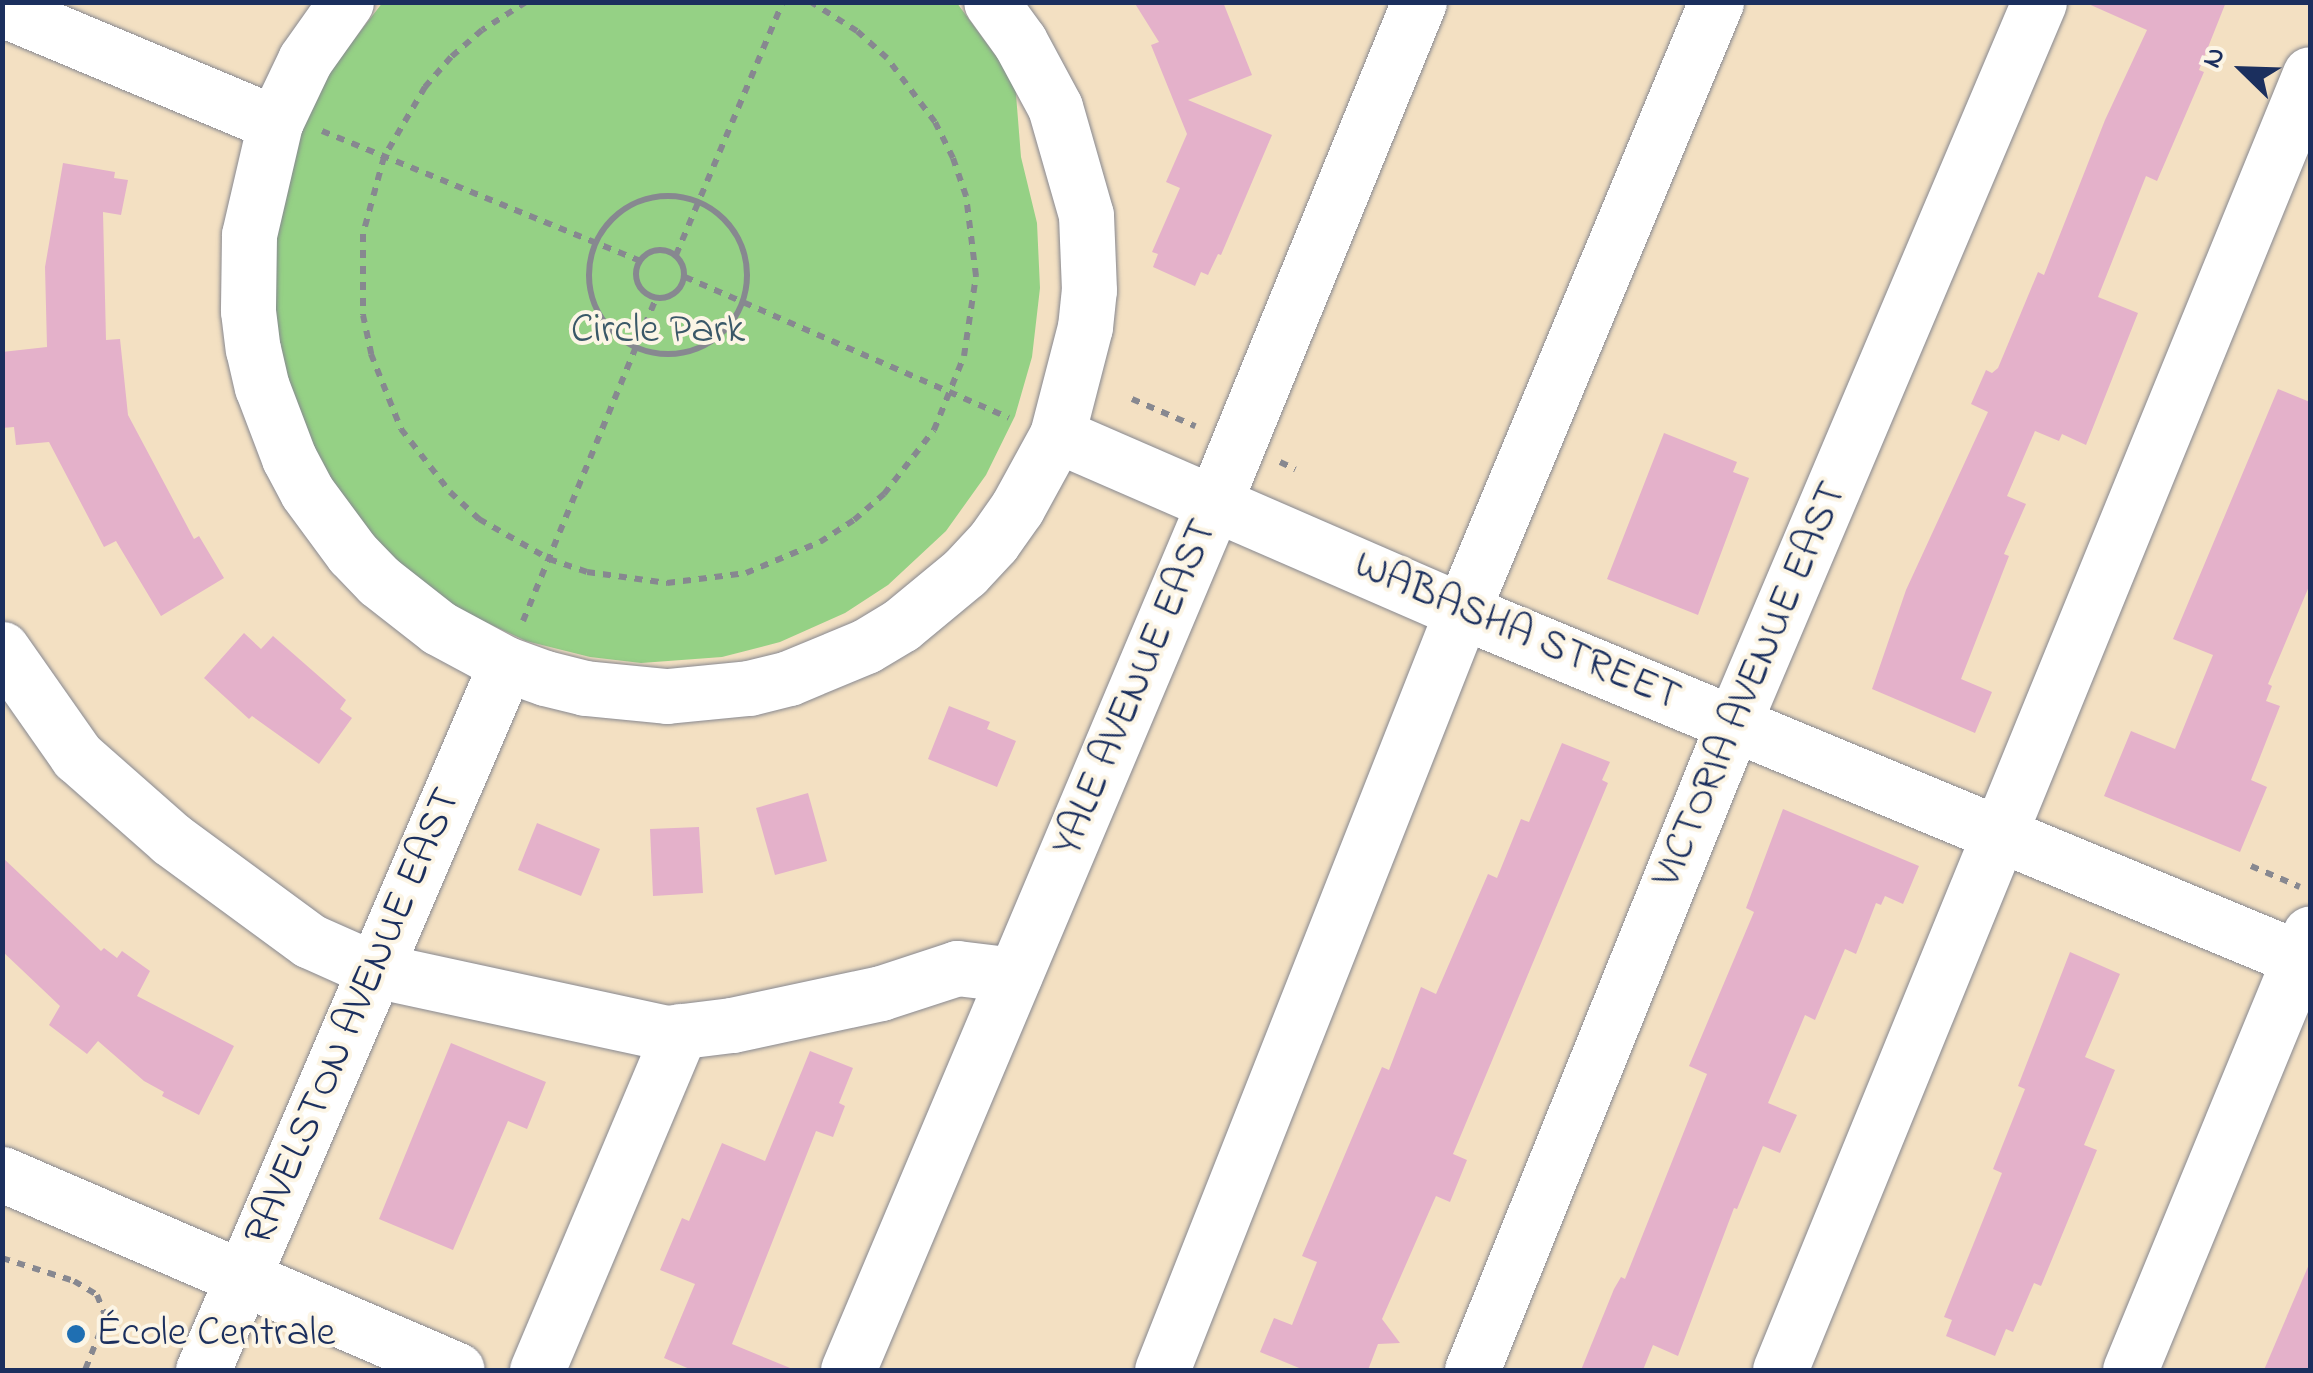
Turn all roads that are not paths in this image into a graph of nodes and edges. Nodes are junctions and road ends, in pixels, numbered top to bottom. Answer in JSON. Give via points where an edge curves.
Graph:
{"nodes":[{"id":1,"x":346,"y":2,"type":"edge"},
{"id":2,"x":991,"y":2,"type":"edge"},
{"id":3,"x":1716,"y":2,"type":"edge"},
{"id":4,"x":2039,"y":2,"type":"edge"},
{"id":5,"x":2,"y":10,"type":"edge"},
{"id":6,"x":1402,"y":10,"type":"edge"},
{"id":7,"x":2310,"y":74,"type":"edge"},
{"id":8,"x":277,"y":119,"type":"junction"},
{"id":9,"x":1057,"y":436,"type":"junction"},
{"id":10,"x":1214,"y":503,"type":"junction"},
{"id":11,"x":1462,"y":611,"type":"junction"},
{"id":12,"x":2,"y":649,"type":"edge"},
{"id":13,"x":506,"y":664,"type":"junction"},
{"id":14,"x":1733,"y":724,"type":"junction"},
{"id":15,"x":1997,"y":833,"type":"junction"},
{"id":16,"x":2307,"y":952,"type":"edge"},
{"id":17,"x":374,"y":970,"type":"junction"},
{"id":18,"x":1015,"y":975,"type":"junction"},
{"id":19,"x":680,"y":1031,"type":"junction"},
{"id":20,"x":2,"y":1174,"type":"edge"},
{"id":21,"x":241,"y":1280,"type":"junction"},
{"id":22,"x":204,"y":1370,"type":"edge"},
{"id":23,"x":457,"y":1370,"type":"edge"},
{"id":24,"x":538,"y":1370,"type":"edge"},
{"id":25,"x":848,"y":1370,"type":"edge"},
{"id":26,"x":1162,"y":1370,"type":"edge"},
{"id":27,"x":1472,"y":1370,"type":"edge"},
{"id":28,"x":1780,"y":1370,"type":"edge"},
{"id":29,"x":2130,"y":1370,"type":"edge"}],
"edges":[{"from":1,"to":8,"type":"street","via":[[305,60]]},
{"from":2,"to":9,"type":"street","via":[[1056,107],[1086,215],[1086,327]]},
{"from":3,"to":11,"type":"street"},
{"from":4,"to":14,"type":"street","name":"VICTORIA AVENUE EAST"},
{"from":5,"to":8,"type":"street"},
{"from":6,"to":10,"type":"street","name":"YALE AVENUE EAST"},
{"from":7,"to":15,"type":"street"},
{"from":8,"to":13,"type":"street","via":[[254,196],[247,273],[254,350],[281,440],[328,523],[378,581],[439,628]]},
{"from":9,"to":10,"type":"street","name":"WABASHA STREET"},
{"from":9,"to":13,"type":"street","via":[[1018,508],[965,572],[901,625],[828,664],[749,688],[667,696],[585,688]]},
{"from":10,"to":11,"type":"street","name":"WABASHA STREET"},
{"from":10,"to":18,"type":"street","name":"YALE AVENUE EAST"},
{"from":11,"to":14,"type":"street","name":"WABASHA STREET"},
{"from":11,"to":26,"type":"street"},
{"from":12,"to":17,"type":"street","via":[[77,756],[171,839],[310,941]]},
{"from":13,"to":17,"type":"street","name":"RAVELSTON AVENUE EAST"},
{"from":14,"to":15,"type":"street","name":"WABASHA STREET"},
{"from":14,"to":27,"type":"street","name":"VICTORIA AVENUE EAST"},
{"from":15,"to":16,"type":"street","name":"WABASHA STREET"},
{"from":15,"to":28,"type":"street"},
{"from":16,"to":29,"type":"street"},
{"from":17,"to":19,"type":"street"},
{"from":17,"to":21,"type":"street","name":"RAVELSTON AVENUE EAST"},
{"from":18,"to":19,"type":"street","via":[[957,968],[863,997]]},
{"from":18,"to":25,"type":"street","name":"YALE AVENUE EAST"},
{"from":19,"to":24,"type":"street"},
{"from":20,"to":21,"type":"street"},
{"from":21,"to":22,"type":"street","name":"RAVELSTON AVENUE EAST"},
{"from":21,"to":23,"type":"street"}]}
